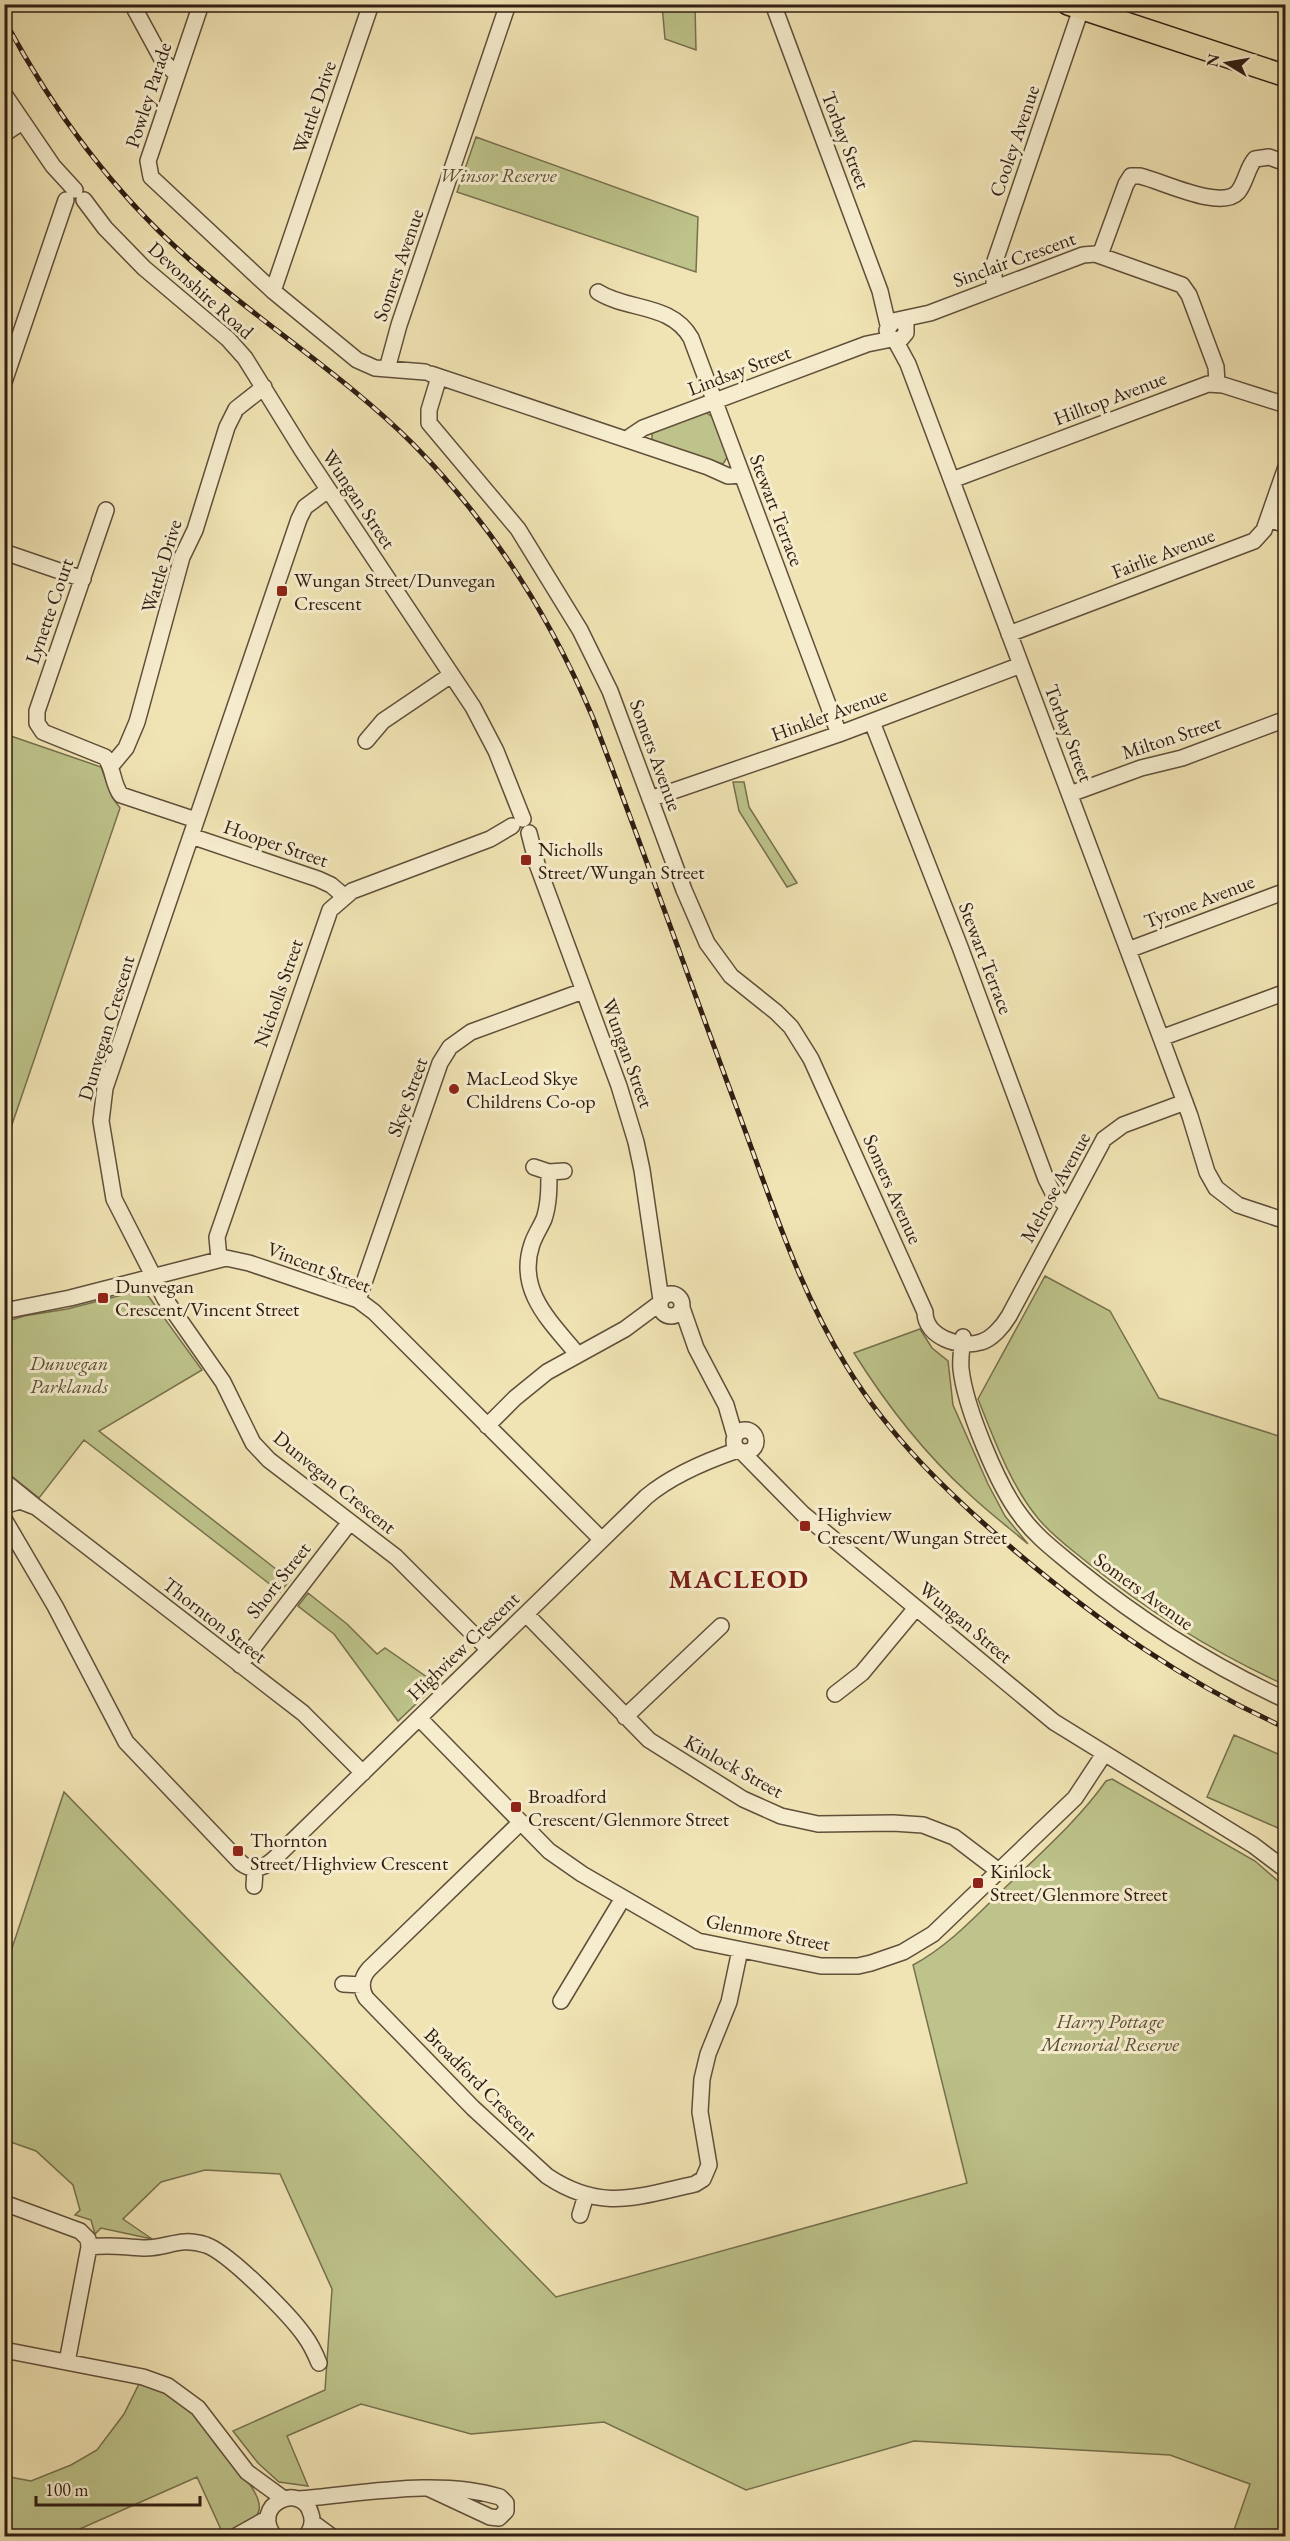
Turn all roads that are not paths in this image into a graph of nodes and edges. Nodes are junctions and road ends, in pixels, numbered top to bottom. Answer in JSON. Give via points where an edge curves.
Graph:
{"nodes":[{"id":1,"x":132,"y":4,"type":"edge"},
{"id":2,"x":201,"y":4,"type":"edge"},
{"id":3,"x":371,"y":4,"type":"edge"},
{"id":4,"x":508,"y":4,"type":"edge"},
{"id":5,"x":773,"y":4,"type":"edge"},
{"id":6,"x":1075,"y":7,"type":"edge"},
{"id":7,"x":155,"y":44,"type":"junction"},
{"id":8,"x":182,"y":60,"type":"junction"},
{"id":9,"x":177,"y":75,"type":"junction"},
{"id":10,"x":1286,"y":76,"type":"edge"},
{"id":11,"x":4,"y":94,"type":"edge"},
{"id":12,"x":20,"y":119,"type":"junction"},
{"id":13,"x":4,"y":127,"type":"edge"},
{"id":14,"x":4,"y":134,"type":"edge"},
{"id":15,"x":1286,"y":162,"type":"edge"},
{"id":16,"x":73,"y":200,"type":"junction"},
{"id":17,"x":1100,"y":255,"type":"junction"},
{"id":18,"x":994,"y":288,"type":"junction"},
{"id":19,"x":273,"y":291,"type":"junction"},
{"id":20,"x":598,"y":292,"type":"dead end"},
{"id":21,"x":896,"y":330,"type":"junction"},
{"id":22,"x":388,"y":365,"type":"junction"},
{"id":23,"x":432,"y":375,"type":"junction"},
{"id":24,"x":4,"y":382,"type":"edge"},
{"id":25,"x":1217,"y":383,"type":"junction"},
{"id":26,"x":264,"y":387,"type":"junction"},
{"id":27,"x":714,"y":402,"type":"junction"},
{"id":28,"x":1286,"y":405,"type":"edge"},
{"id":29,"x":629,"y":440,"type":"junction"},
{"id":30,"x":1286,"y":467,"type":"edge"},
{"id":31,"x":739,"y":470,"type":"junction"},
{"id":32,"x":952,"y":480,"type":"junction"},
{"id":33,"x":328,"y":490,"type":"junction"},
{"id":34,"x":106,"y":510,"type":"dead end"},
{"id":35,"x":1268,"y":519,"type":"junction"},
{"id":36,"x":1286,"y":525,"type":"edge"},
{"id":37,"x":4,"y":552,"type":"edge"},
{"id":38,"x":83,"y":579,"type":"junction"},
{"id":39,"x":1009,"y":634,"type":"junction"},
{"id":40,"x":1021,"y":665,"type":"junction"},
{"id":41,"x":451,"y":675,"type":"junction"},
{"id":42,"x":1286,"y":719,"type":"edge"},
{"id":43,"x":872,"y":722,"type":"junction"},
{"id":44,"x":838,"y":734,"type":"junction"},
{"id":45,"x":366,"y":741,"type":"dead end"},
{"id":46,"x":111,"y":766,"type":"junction"},
{"id":47,"x":1070,"y":794,"type":"junction"},
{"id":48,"x":650,"y":799,"type":"junction"},
{"id":49,"x":196,"y":820,"type":"junction"},
{"id":50,"x":519,"y":829,"type":"junction"},
{"id":51,"x":191,"y":836,"type":"junction"},
{"id":52,"x":1286,"y":891,"type":"edge"},
{"id":53,"x":344,"y":896,"type":"junction"},
{"id":54,"x":1128,"y":950,"type":"junction"},
{"id":55,"x":583,"y":991,"type":"junction"},
{"id":56,"x":1286,"y":992,"type":"edge"},
{"id":57,"x":1161,"y":1038,"type":"junction"},
{"id":58,"x":1187,"y":1109,"type":"junction"},
{"id":59,"x":549,"y":1170,"type":"dead end"},
{"id":60,"x":1219,"y":1186,"type":"junction"},
{"id":61,"x":1067,"y":1206,"type":"junction"},
{"id":62,"x":1286,"y":1213,"type":"edge"},
{"id":63,"x":1286,"y":1221,"type":"edge"},
{"id":64,"x":219,"y":1259,"type":"junction"},
{"id":65,"x":152,"y":1277,"type":"junction"},
{"id":66,"x":358,"y":1300,"type":"junction"},
{"id":67,"x":669,"y":1306,"type":"junction"},
{"id":68,"x":4,"y":1311,"type":"edge"},
{"id":69,"x":968,"y":1340,"type":"junction"},
{"id":70,"x":578,"y":1355,"type":"junction"},
{"id":71,"x":487,"y":1426,"type":"junction"},
{"id":72,"x":742,"y":1442,"type":"junction"},
{"id":73,"x":5,"y":1482,"type":"edge"},
{"id":74,"x":4,"y":1506,"type":"edge"},
{"id":75,"x":36,"y":1507,"type":"junction"},
{"id":76,"x":4,"y":1519,"type":"edge"},
{"id":77,"x":350,"y":1522,"type":"junction"},
{"id":78,"x":602,"y":1540,"type":"junction"},
{"id":79,"x":916,"y":1608,"type":"junction"},
{"id":80,"x":526,"y":1614,"type":"junction"},
{"id":81,"x":721,"y":1626,"type":"dead end"},
{"id":82,"x":489,"y":1650,"type":"junction"},
{"id":83,"x":240,"y":1665,"type":"junction"},
{"id":84,"x":835,"y":1694,"type":"dead end"},
{"id":85,"x":1286,"y":1700,"type":"edge"},
{"id":86,"x":625,"y":1717,"type":"junction"},
{"id":87,"x":419,"y":1718,"type":"junction"},
{"id":88,"x":1104,"y":1754,"type":"junction"},
{"id":89,"x":363,"y":1773,"type":"junction"},
{"id":90,"x":1145,"y":1778,"type":"junction"},
{"id":91,"x":521,"y":1822,"type":"junction"},
{"id":92,"x":1286,"y":1858,"type":"edge"},
{"id":93,"x":255,"y":1869,"type":"junction"},
{"id":94,"x":1286,"y":1870,"type":"edge"},
{"id":95,"x":999,"y":1872,"type":"junction"},
{"id":96,"x":254,"y":1886,"type":"dead end"},
{"id":97,"x":623,"y":1898,"type":"junction"},
{"id":98,"x":740,"y":1950,"type":"junction"},
{"id":99,"x":343,"y":1984,"type":"dead end"},
{"id":100,"x":362,"y":1985,"type":"junction"},
{"id":101,"x":561,"y":2001,"type":"dead end"},
{"id":102,"x":586,"y":2195,"type":"junction"},
{"id":103,"x":4,"y":2203,"type":"edge"},
{"id":104,"x":580,"y":2215,"type":"dead end"},
{"id":105,"x":89,"y":2247,"type":"junction"},
{"id":106,"x":4,"y":2350,"type":"edge"},
{"id":107,"x":66,"y":2362,"type":"junction"},
{"id":108,"x":319,"y":2363,"type":"dead end"},
{"id":109,"x":247,"y":2472,"type":"junction"},
{"id":110,"x":430,"y":2489,"type":"dead end"},
{"id":111,"x":342,"y":2495,"type":"junction"},
{"id":112,"x":291,"y":2499,"type":"junction"},
{"id":113,"x":268,"y":2515,"type":"junction"},
{"id":114,"x":312,"y":2520,"type":"junction"},
{"id":115,"x":236,"y":2536,"type":"edge"},
{"id":116,"x":274,"y":2536,"type":"edge"},
{"id":117,"x":306,"y":2536,"type":"edge"},
{"id":118,"x":331,"y":2536,"type":"edge"}],
"edges":[{"from":1,"to":7,"type":"street"},
{"from":2,"to":8,"type":"street","name":"Powley Parade"},
{"from":3,"to":19,"type":"street","name":"Wattle Drive"},
{"from":4,"to":22,"type":"street","name":"Somers Avenue"},
{"from":5,"to":21,"type":"street","name":"Torbay Street"},
{"from":6,"to":10,"type":"highway"},
{"from":6,"to":18,"type":"street","name":"Cooley Avenue","via":[[994,264]]},
{"from":7,"to":8,"type":"street"},
{"from":7,"to":9,"type":"street","via":[[163,61]]},
{"from":8,"to":9,"type":"street","name":"Powley Parade"},
{"from":9,"to":19,"type":"street","name":"Powley Parade","via":[[150,153],[148,172]]},
{"from":11,"to":12,"type":"street","name":"Devonshire Road"},
{"from":12,"to":13,"type":"street"},
{"from":12,"to":14,"type":"street"},
{"from":12,"to":16,"type":"street","name":"Devonshire Road"},
{"from":15,"to":17,"type":"street","via":[[1269,157],[1255,159],[1238,192],[1226,199],[1131,176]]},
{"from":16,"to":24,"type":"street","via":[[58,224]]},
{"from":16,"to":26,"type":"street","name":"Devonshire Road","via":[[165,288],[228,339]]},
{"from":17,"to":18,"type":"street","name":"Sinclair Crescent","via":[[1083,255]]},
{"from":17,"to":25,"type":"street","name":"Sinclair Crescent","via":[[1182,285],[1216,367]]},
{"from":18,"to":21,"type":"street","name":"Sinclair Crescent"},
{"from":19,"to":22,"type":"street","via":[[364,365]]},
{"from":20,"to":27,"type":"street","name":"Stewart Terrace","via":[[652,309],[678,322],[691,338]]},
{"from":21,"to":27,"type":"street","name":"Lindsay Street"},
{"from":21,"to":32,"type":"street","name":"Torbay Street"},
{"from":22,"to":23,"type":"street"},
{"from":23,"to":29,"type":"street"},
{"from":23,"to":48,"type":"street","name":"Somers Avenue","via":[[429,423],[518,529],[566,604],[607,682]]},
{"from":25,"to":28,"type":"street"},
{"from":25,"to":32,"type":"street","name":"Hilltop Avenue"},
{"from":26,"to":33,"type":"street","name":"Wungan Street"},
{"from":26,"to":46,"type":"street","name":"Wattle Drive","via":[[236,409],[227,427],[195,530],[182,557],[137,722],[126,748]]},
{"from":27,"to":29,"type":"street","name":"Lindsay Street","via":[[643,428]]},
{"from":27,"to":31,"type":"street","name":"Stewart Terrace"},
{"from":29,"to":31,"type":"street","via":[[708,467]]},
{"from":30,"to":35,"type":"street","name":"Fairlie Avenue"},
{"from":31,"to":44,"type":"street","name":"Stewart Terrace"},
{"from":32,"to":39,"type":"street","name":"Torbay Street"},
{"from":33,"to":41,"type":"street","name":"Wungan Street"},
{"from":33,"to":49,"type":"street","name":"Dunvegan Crescent","via":[[305,507],[299,519]]},
{"from":34,"to":38,"type":"street","name":"Lynette Court"},
{"from":35,"to":36,"type":"street"},
{"from":35,"to":39,"type":"street","name":"Fairlie Avenue","via":[[1261,535],[1247,544]]},
{"from":37,"to":38,"type":"street"},
{"from":38,"to":46,"type":"street","name":"Lynette Court","via":[[37,711],[38,726],[50,736],[101,753]]},
{"from":39,"to":40,"type":"street","name":"Torbay Street"},
{"from":40,"to":43,"type":"street","name":"Hinkler Avenue"},
{"from":40,"to":47,"type":"street","name":"Torbay Street"},
{"from":41,"to":45,"type":"street","via":[[383,721]]},
{"from":41,"to":50,"type":"street","name":"Wungan Street","via":[[484,727],[510,789]]},
{"from":42,"to":47,"type":"street","name":"Milton Street"},
{"from":43,"to":44,"type":"street","name":"Hinkler Avenue"},
{"from":43,"to":61,"type":"street","name":"Stewart Terrace","via":[[1046,1179],[1053,1193]]},
{"from":44,"to":48,"type":"street","name":"Hinkler Avenue"},
{"from":46,"to":49,"type":"street","name":"Hooper Street","via":[[121,795]]},
{"from":47,"to":54,"type":"street","name":"Torbay Street"},
{"from":48,"to":69,"type":"street","name":"Somers Avenue","via":[[707,943],[731,976],[791,1027],[811,1059],[925,1312],[942,1328]]},
{"from":49,"to":51,"type":"street","name":"Dunvegan Crescent"},
{"from":50,"to":53,"type":"street","name":"Nicholls Street"},
{"from":50,"to":55,"type":"street","name":"Wungan Street","via":[[537,864]]},
{"from":51,"to":53,"type":"street","name":"Hooper Street","via":[[326,882]]},
{"from":51,"to":65,"type":"street","name":"Dunvegan Crescent","via":[[105,1088],[101,1111],[114,1200]]},
{"from":52,"to":54,"type":"street","name":"Tyrone Avenue"},
{"from":53,"to":64,"type":"street","name":"Nicholls Street","via":[[330,910],[322,927],[217,1237]]},
{"from":54,"to":57,"type":"street","name":"Torbay Street"},
{"from":55,"to":66,"type":"street","name":"Skye Street","via":[[471,1032],[450,1047],[440,1063]]},
{"from":55,"to":67,"type":"street","name":"Wungan Street","via":[[636,1142],[654,1263]]},
{"from":56,"to":57,"type":"street"},
{"from":57,"to":58,"type":"street","name":"Torbay Street"},
{"from":58,"to":60,"type":"street","name":"Torbay Street"},
{"from":58,"to":61,"type":"street","name":"Melrose Avenue","via":[[1123,1125],[1110,1133]]},
{"from":59,"to":70,"type":"street","via":[[547,1209],[530,1253],[528,1279],[539,1307]]},
{"from":60,"to":62,"type":"street"},
{"from":60,"to":63,"type":"street","via":[[1238,1205]]},
{"from":61,"to":69,"type":"street","name":"Melrose Avenue","via":[[1009,1316],[997,1330]]},
{"from":64,"to":65,"type":"street","name":"Vincent Street"},
{"from":64,"to":66,"type":"street","name":"Vincent Street","via":[[237,1259]]},
{"from":65,"to":68,"type":"street","name":"Vincent Street","via":[[61,1301]]},
{"from":65,"to":77,"type":"street","name":"Dunvegan Crescent","via":[[223,1382],[253,1443],[269,1460]]},
{"from":66,"to":71,"type":"street","name":"Vincent Street"},
{"from":67,"to":70,"type":"street"},
{"from":67,"to":72,"type":"street","name":"Wungan Street","via":[[696,1348]]},
{"from":69,"to":85,"type":"street","name":"Somers Avenue","via":[[965,1386],[971,1413],[1020,1515],[1042,1539],[1106,1592],[1176,1641]]},
{"from":70,"to":71,"type":"street","via":[[534,1382]]},
{"from":71,"to":78,"type":"street","name":"Vincent Street"},
{"from":72,"to":78,"type":"street","name":"Highview Crescent","via":[[653,1491]]},
{"from":72,"to":79,"type":"street","name":"Wungan Street","via":[[772,1484],[803,1514]]},
{"from":73,"to":75,"type":"street","name":"Thornton Street"},
{"from":74,"to":75,"type":"street","via":[[20,1501]]},
{"from":75,"to":83,"type":"street","name":"Thornton Street"},
{"from":76,"to":93,"type":"street","via":[[55,1605],[126,1742],[241,1863]]},
{"from":77,"to":82,"type":"street","name":"Dunvegan Crescent","via":[[409,1569]]},
{"from":77,"to":83,"type":"street","name":"Short Street"},
{"from":78,"to":80,"type":"street","name":"Highview Crescent"},
{"from":79,"to":84,"type":"street","via":[[862,1672]]},
{"from":79,"to":88,"type":"street","name":"Wungan Street","via":[[1054,1722]]},
{"from":80,"to":82,"type":"street","name":"Highview Crescent"},
{"from":80,"to":86,"type":"street","name":"Kinlock Street"},
{"from":81,"to":86,"type":"street"},
{"from":82,"to":87,"type":"street","name":"Highview Crescent"},
{"from":83,"to":89,"type":"street","name":"Thornton Street","via":[[311,1720]]},
{"from":86,"to":95,"type":"street","name":"Kinlock Street","via":[[662,1750],[781,1816],[818,1824],[923,1825],[954,1837]]},
{"from":87,"to":89,"type":"street","name":"Highview Crescent"},
{"from":87,"to":91,"type":"street","name":"Glenmore Street"},
{"from":88,"to":90,"type":"street","name":"Wungan Street"},
{"from":88,"to":95,"type":"street","name":"Glenmore Street","via":[[1075,1798]]},
{"from":89,"to":93,"type":"street","name":"Highview Crescent","via":[[274,1859]]},
{"from":90,"to":92,"type":"street","name":"Wungan Street","via":[[1202,1804]]},
{"from":90,"to":94,"type":"street","name":"Wungan Street"},
{"from":91,"to":97,"type":"street","name":"Glenmore Street","via":[[562,1861]]},
{"from":91,"to":100,"type":"street","via":[[369,1969]]},
{"from":93,"to":96,"type":"street"},
{"from":95,"to":98,"type":"street","name":"Glenmore Street","via":[[933,1935],[903,1952],[871,1963],[821,1966]]},
{"from":97,"to":98,"type":"street","name":"Glenmore Street","via":[[685,1935]]},
{"from":97,"to":101,"type":"street"},
{"from":98,"to":102,"type":"street","name":"Broadford Crescent","via":[[733,1989],[702,2079],[700,2112],[709,2165],[706,2175],[695,2184],[624,2199]]},
{"from":99,"to":100,"type":"street"},
{"from":100,"to":102,"type":"street","name":"Broadford Crescent","via":[[366,1998],[496,2130],[547,2176]]},
{"from":102,"to":104,"type":"street"},
{"from":103,"to":105,"type":"street","via":[[80,2230]]},
{"from":105,"to":107,"type":"street"},
{"from":105,"to":108,"type":"street","via":[[112,2244],[143,2248],[188,2242],[213,2248],[286,2314],[303,2333]]},
{"from":106,"to":107,"type":"street"},
{"from":107,"to":109,"type":"street","via":[[143,2377],[178,2392],[206,2417]]},
{"from":109,"to":112,"type":"street"},
{"from":109,"to":113,"type":"street"},
{"from":110,"to":111,"type":"street"},
{"from":111,"to":112,"type":"street"},
{"from":111,"to":114,"type":"street"},
{"from":112,"to":113,"type":"street","via":[[277,2502]]},
{"from":112,"to":114,"type":"street","via":[[308,2506]]},
{"from":113,"to":115,"type":"street"},
{"from":113,"to":116,"type":"street"},
{"from":114,"to":117,"type":"street"},
{"from":114,"to":118,"type":"street"}]}
